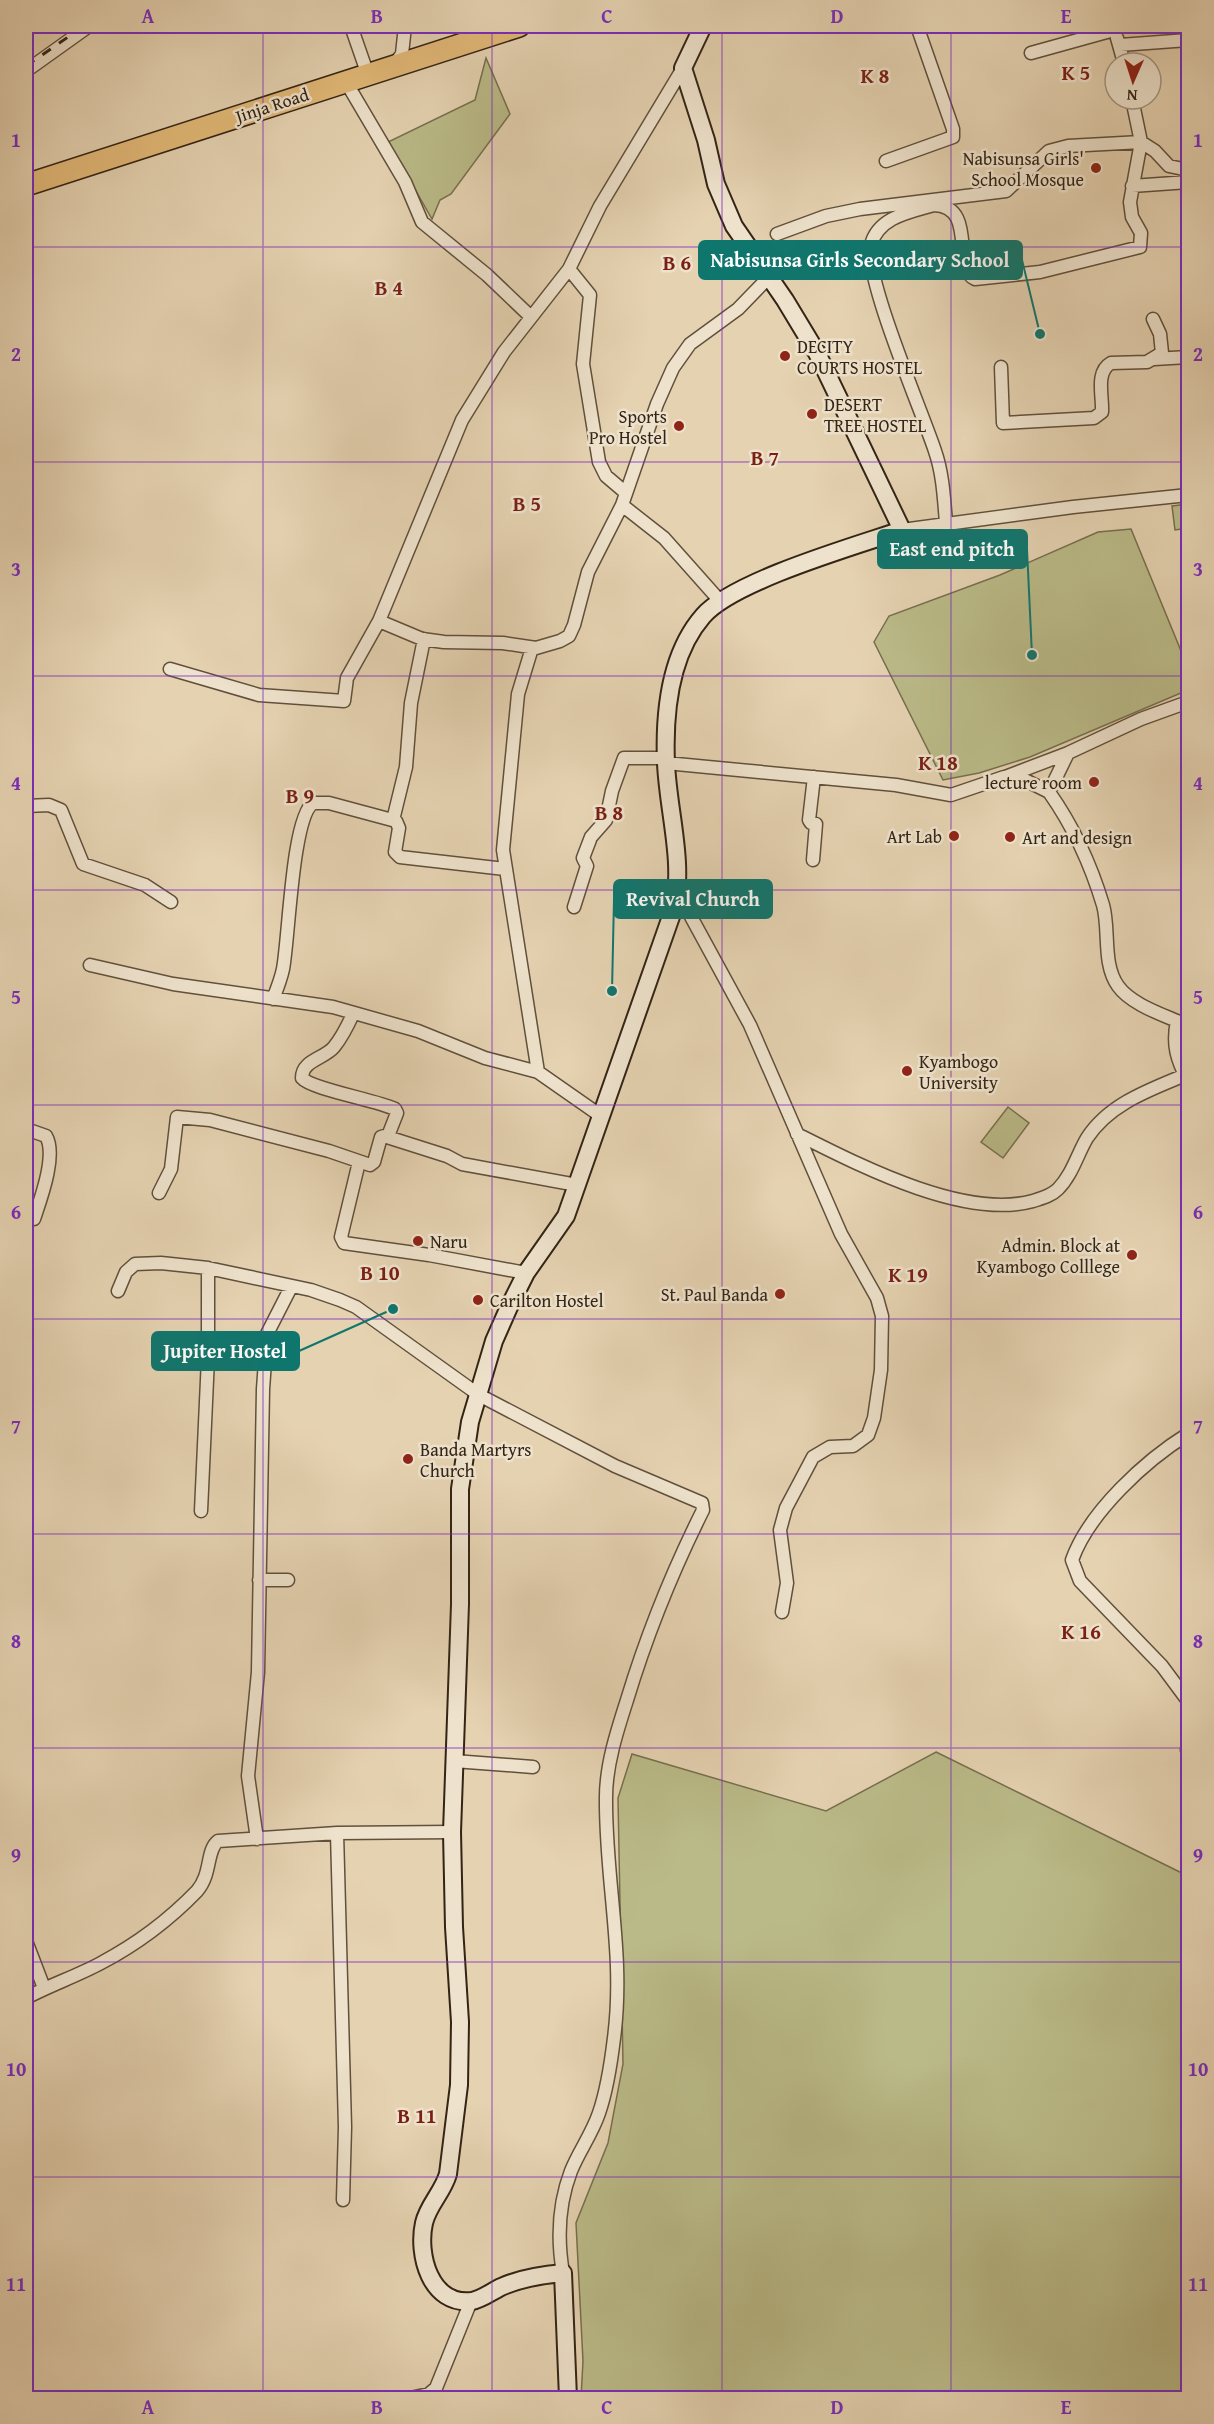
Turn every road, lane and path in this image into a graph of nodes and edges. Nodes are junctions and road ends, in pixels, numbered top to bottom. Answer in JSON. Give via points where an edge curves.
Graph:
{"nodes":[{"id":1,"x":89,"y":26,"type":"edge"},
{"id":2,"x":351,"y":26,"type":"edge"},
{"id":3,"x":405,"y":26,"type":"edge"},
{"id":4,"x":519,"y":26,"type":"edge"},
{"id":5,"x":703,"y":26,"type":"edge"},
{"id":6,"x":917,"y":26,"type":"edge"},
{"id":7,"x":1113,"y":28,"type":"edge"},
{"id":8,"x":1188,"y":40,"type":"edge"},
{"id":9,"x":1120,"y":45,"type":"junction"},
{"id":10,"x":1121,"y":51,"type":"edge"},
{"id":11,"x":1031,"y":53,"type":"dead end"},
{"id":12,"x":392,"y":67,"type":"junction"},
{"id":13,"x":683,"y":68,"type":"junction"},
{"id":14,"x":26,"y":71,"type":"edge"},
{"id":15,"x":368,"y":75,"type":"junction"},
{"id":16,"x":346,"y":82,"type":"junction"},
{"id":17,"x":1135,"y":111,"type":"edge"},
{"id":18,"x":1141,"y":142,"type":"junction"},
{"id":19,"x":886,"y":161,"type":"dead end"},
{"id":20,"x":1188,"y":170,"type":"edge"},
{"id":21,"x":1188,"y":182,"type":"edge"},
{"id":22,"x":26,"y":185,"type":"edge"},
{"id":23,"x":1132,"y":186,"type":"junction"},
{"id":24,"x":777,"y":234,"type":"dead end"},
{"id":25,"x":569,"y":269,"type":"junction"},
{"id":26,"x":769,"y":277,"type":"junction"},
{"id":27,"x":531,"y":317,"type":"junction"},
{"id":28,"x":1153,"y":319,"type":"dead end"},
{"id":29,"x":1188,"y":357,"type":"edge"},
{"id":30,"x":1154,"y":359,"type":"junction"},
{"id":31,"x":1001,"y":367,"type":"dead end"},
{"id":32,"x":1188,"y":495,"type":"edge"},
{"id":33,"x":624,"y":499,"type":"junction"},
{"id":34,"x":946,"y":523,"type":"junction"},
{"id":35,"x":902,"y":530,"type":"junction"},
{"id":36,"x":720,"y":601,"type":"junction"},
{"id":37,"x":379,"y":621,"type":"junction"},
{"id":38,"x":424,"y":639,"type":"junction"},
{"id":39,"x":532,"y":648,"type":"junction"},
{"id":40,"x":170,"y":669,"type":"dead end"},
{"id":41,"x":1188,"y":702,"type":"edge"},
{"id":42,"x":1068,"y":753,"type":"junction"},
{"id":43,"x":666,"y":760,"type":"junction"},
{"id":44,"x":814,"y":777,"type":"junction"},
{"id":45,"x":1004,"y":777,"type":"junction"},
{"id":46,"x":1049,"y":792,"type":"junction"},
{"id":47,"x":26,"y":806,"type":"edge"},
{"id":48,"x":393,"y":820,"type":"junction"},
{"id":49,"x":813,"y":860,"type":"dead end"},
{"id":50,"x":505,"y":869,"type":"junction"},
{"id":51,"x":677,"y":891,"type":"junction"},
{"id":52,"x":171,"y":902,"type":"dead end"},
{"id":53,"x":574,"y":907,"type":"dead end"},
{"id":54,"x":90,"y":965,"type":"dead end"},
{"id":55,"x":273,"y":999,"type":"junction"},
{"id":56,"x":354,"y":1014,"type":"junction"},
{"id":57,"x":1183,"y":1019,"type":"edge"},
{"id":58,"x":538,"y":1072,"type":"junction"},
{"id":59,"x":1187,"y":1078,"type":"edge"},
{"id":60,"x":601,"y":1116,"type":"junction"},
{"id":61,"x":26,"y":1129,"type":"edge"},
{"id":62,"x":797,"y":1134,"type":"junction"},
{"id":63,"x":388,"y":1136,"type":"junction"},
{"id":64,"x":359,"y":1162,"type":"junction"},
{"id":65,"x":577,"y":1185,"type":"junction"},
{"id":66,"x":159,"y":1193,"type":"dead end"},
{"id":67,"x":34,"y":1219,"type":"dead end"},
{"id":68,"x":208,"y":1268,"type":"junction"},
{"id":69,"x":526,"y":1273,"type":"junction"},
{"id":70,"x":291,"y":1287,"type":"junction"},
{"id":71,"x":118,"y":1292,"type":"dead end"},
{"id":72,"x":479,"y":1395,"type":"junction"},
{"id":73,"x":1188,"y":1434,"type":"edge"},
{"id":74,"x":201,"y":1511,"type":"dead end"},
{"id":75,"x":259,"y":1580,"type":"junction"},
{"id":76,"x":288,"y":1580,"type":"dead end"},
{"id":77,"x":782,"y":1612,"type":"dead end"},
{"id":78,"x":1188,"y":1701,"type":"edge"},
{"id":79,"x":454,"y":1761,"type":"junction"},
{"id":80,"x":533,"y":1767,"type":"dead end"},
{"id":81,"x":452,"y":1832,"type":"junction"},
{"id":82,"x":337,"y":1833,"type":"junction"},
{"id":83,"x":257,"y":1839,"type":"junction"},
{"id":84,"x":26,"y":1941,"type":"edge"},
{"id":85,"x":44,"y":1988,"type":"junction"},
{"id":86,"x":26,"y":1998,"type":"edge"},
{"id":87,"x":342,"y":2200,"type":"dead end"},
{"id":88,"x":563,"y":2273,"type":"junction"},
{"id":89,"x":471,"y":2301,"type":"junction"},
{"id":90,"x":410,"y":2398,"type":"edge"},
{"id":91,"x":568,"y":2398,"type":"edge"}],
"edges":[{"from":1,"to":14,"type":"street"},
{"from":2,"to":15,"type":"street"},
{"from":3,"to":12,"type":"street","via":[[402,54]]},
{"from":4,"to":12,"type":"highway","name":"Jinja Road"},
{"from":5,"to":13,"type":"street"},
{"from":6,"to":19,"type":"street","via":[[953,137]]},
{"from":7,"to":9,"type":"street"},
{"from":7,"to":11,"type":"street"},
{"from":8,"to":9,"type":"street"},
{"from":9,"to":10,"type":"street"},
{"from":12,"to":15,"type":"highway","name":"Jinja Road"},
{"from":13,"to":25,"type":"street","via":[[600,206]]},
{"from":13,"to":26,"type":"street","via":[[723,204],[745,245]]},
{"from":15,"to":16,"type":"highway","name":"Jinja Road"},
{"from":16,"to":22,"type":"highway","name":"Jinja Road"},
{"from":16,"to":27,"type":"street","via":[[405,182],[422,222]]},
{"from":17,"to":18,"type":"street"},
{"from":18,"to":20,"type":"street","via":[[1169,166]]},
{"from":18,"to":23,"type":"street"},
{"from":18,"to":24,"type":"street","via":[[1088,143],[1052,149],[1006,191],[860,209],[819,218]]},
{"from":21,"to":23,"type":"street"},
{"from":23,"to":34,"type":"street","via":[[1131,210],[1141,233],[1140,247],[1040,272],[970,277],[956,215],[942,205],[900,215],[886,222],[875,237],[871,245],[872,268],[935,451]]},
{"from":25,"to":27,"type":"street"},
{"from":25,"to":33,"type":"street","via":[[590,295],[583,364],[599,462]]},
{"from":26,"to":33,"type":"street","via":[[738,309],[690,344],[680,357],[662,391]]},
{"from":26,"to":35,"type":"street","via":[[817,353]]},
{"from":27,"to":37,"type":"street","via":[[462,420]]},
{"from":28,"to":30,"type":"street","via":[[1163,348]]},
{"from":29,"to":30,"type":"street"},
{"from":30,"to":31,"type":"street","via":[[1106,366],[1101,376],[1102,412],[1094,418],[1042,422],[1003,423]]},
{"from":32,"to":34,"type":"street"},
{"from":33,"to":36,"type":"street"},
{"from":33,"to":39,"type":"street","via":[[588,572],[572,632],[560,641]]},
{"from":34,"to":35,"type":"street"},
{"from":35,"to":36,"type":"street","via":[[773,577]]},
{"from":36,"to":43,"type":"street","via":[[697,624],[680,652],[669,700]]},
{"from":37,"to":38,"type":"street"},
{"from":37,"to":40,"type":"street","via":[[350,672],[345,700],[341,703],[259,695]]},
{"from":38,"to":39,"type":"street"},
{"from":38,"to":48,"type":"street"},
{"from":39,"to":50,"type":"street","via":[[516,704],[503,850]]},
{"from":41,"to":42,"type":"street"},
{"from":42,"to":45,"type":"street"},
{"from":42,"to":46,"type":"street"},
{"from":43,"to":44,"type":"street"},
{"from":43,"to":51,"type":"street"},
{"from":43,"to":53,"type":"street","via":[[624,758],[606,820],[591,837],[583,858],[587,866]]},
{"from":44,"to":45,"type":"street","via":[[896,784],[951,795]]},
{"from":44,"to":49,"type":"street","via":[[809,820],[816,824]]},
{"from":45,"to":46,"type":"street","via":[[1023,779]]},
{"from":46,"to":57,"type":"street","via":[[1075,833],[1102,903],[1110,964],[1118,986],[1158,1013]]},
{"from":47,"to":52,"type":"street","via":[[48,805],[60,810],[86,867],[145,885]]},
{"from":48,"to":50,"type":"street","via":[[399,825],[395,852],[398,855]]},
{"from":48,"to":55,"type":"street","via":[[318,801],[306,809],[290,892],[283,971]]},
{"from":50,"to":58,"type":"street"},
{"from":51,"to":60,"type":"street","via":[[664,943]]},
{"from":51,"to":62,"type":"street","via":[[750,1025]]},
{"from":54,"to":55,"type":"street","via":[[158,981]]},
{"from":55,"to":56,"type":"street","via":[[333,1007]]},
{"from":56,"to":58,"type":"street","via":[[428,1034],[475,1055]]},
{"from":56,"to":63,"type":"street","via":[[333,1048],[308,1064],[302,1078],[395,1109]]},
{"from":57,"to":59,"type":"street","via":[[1173,1039]]},
{"from":58,"to":60,"type":"street"},
{"from":59,"to":62,"type":"street","via":[[1114,1108],[1093,1130],[1059,1189],[1021,1204],[982,1205],[945,1197]]},
{"from":60,"to":65,"type":"street"},
{"from":61,"to":67,"type":"street","via":[[46,1136],[49,1145],[46,1178]]},
{"from":62,"to":77,"type":"street","via":[[841,1234],[878,1298],[884,1337],[874,1418],[868,1435],[853,1446],[830,1447],[813,1457],[786,1508],[780,1530],[786,1583]]},
{"from":63,"to":64,"type":"street","via":[[381,1137],[372,1164]]},
{"from":63,"to":65,"type":"street","via":[[462,1164]]},
{"from":64,"to":66,"type":"street","via":[[210,1120],[177,1117],[171,1169]]},
{"from":64,"to":69,"type":"street","via":[[341,1237],[344,1243]]},
{"from":65,"to":69,"type":"street","via":[[566,1216]]},
{"from":68,"to":70,"type":"street"},
{"from":68,"to":71,"type":"street","via":[[138,1263],[126,1272]]},
{"from":68,"to":74,"type":"street"},
{"from":69,"to":72,"type":"street","via":[[494,1341]]},
{"from":70,"to":72,"type":"street","via":[[327,1294],[356,1307]]},
{"from":70,"to":75,"type":"street","via":[[271,1323],[266,1343]]},
{"from":72,"to":79,"type":"street","via":[[470,1422],[460,1489]]},
{"from":72,"to":88,"type":"street","via":[[615,1466],[699,1500],[703,1506],[640,1657],[608,1774],[606,1797],[617,1928],[614,2039],[601,2104],[571,2171],[560,2211],[558,2240]]},
{"from":73,"to":78,"type":"street","via":[[1146,1463],[1116,1494],[1072,1560],[1080,1581],[1155,1658]]},
{"from":75,"to":76,"type":"street"},
{"from":75,"to":83,"type":"street","via":[[258,1672],[248,1776]]},
{"from":79,"to":80,"type":"street"},
{"from":79,"to":81,"type":"street"},
{"from":81,"to":82,"type":"street"},
{"from":81,"to":89,"type":"street","via":[[459,2085],[448,2174],[426,2216],[423,2250],[425,2267],[440,2290],[459,2300]]},
{"from":82,"to":83,"type":"street"},
{"from":82,"to":87,"type":"street","via":[[345,2127]]},
{"from":83,"to":85,"type":"street","via":[[215,1844],[203,1883],[161,1926],[101,1963]]},
{"from":84,"to":85,"type":"street"},
{"from":85,"to":86,"type":"street"},
{"from":88,"to":89,"type":"street","via":[[525,2278]]},
{"from":88,"to":91,"type":"street"},
{"from":89,"to":90,"type":"street","via":[[436,2388],[429,2394]]}]}
